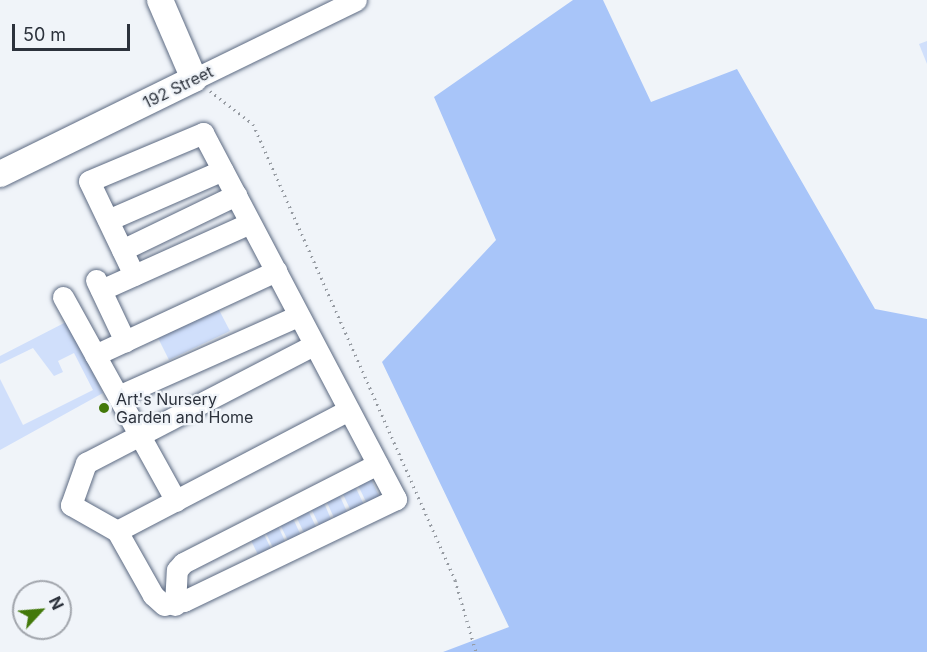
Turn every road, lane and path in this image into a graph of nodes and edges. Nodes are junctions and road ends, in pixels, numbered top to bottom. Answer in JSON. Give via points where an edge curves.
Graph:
{"nodes":[{"id":1,"x":160,"y":0,"type":"edge"},
{"id":2,"x":356,"y":0,"type":"edge"},
{"id":3,"x":194,"y":80,"type":"junction"},
{"id":4,"x":223,"y":170,"type":"junction"},
{"id":5,"x":0,"y":174,"type":"edge"},
{"id":6,"x":236,"y":195,"type":"junction"},
{"id":7,"x":108,"y":220,"type":"junction"},
{"id":8,"x":250,"y":223,"type":"junction"},
{"id":9,"x":122,"y":250,"type":"junction"},
{"id":10,"x":276,"y":271,"type":"junction"},
{"id":11,"x":134,"y":275,"type":"junction"},
{"id":12,"x":63,"y":297,"type":"dead end"},
{"id":13,"x":298,"y":316,"type":"junction"},
{"id":14,"x":125,"y":341,"type":"junction"},
{"id":15,"x":312,"y":346,"type":"junction"},
{"id":16,"x":95,"y":355,"type":"junction"},
{"id":17,"x":118,"y":396,"type":"junction"},
{"id":18,"x":348,"y":410,"type":"junction"},
{"id":19,"x":139,"y":433,"type":"junction"},
{"id":20,"x":377,"y":464,"type":"junction"},
{"id":21,"x":176,"y":501,"type":"junction"},
{"id":22,"x":117,"y":531,"type":"junction"},
{"id":23,"x":175,"y":605,"type":"junction"},
{"id":24,"x":476,"y":652,"type":"edge"}],
"edges":[{"from":1,"to":3,"type":"main road"},
{"from":2,"to":3,"type":"street","name":"192 Street"},
{"from":3,"to":5,"type":"main road","name":"192 Street"},
{"from":3,"to":24,"type":"path","via":[[253,124],[455,580]]},
{"from":4,"to":6,"type":"street"},
{"from":4,"to":7,"type":"street"},
{"from":4,"to":7,"type":"street","via":[[203,133],[167,146],[89,182]]},
{"from":6,"to":8,"type":"street"},
{"from":6,"to":9,"type":"street"},
{"from":7,"to":9,"type":"street"},
{"from":8,"to":10,"type":"street"},
{"from":8,"to":11,"type":"street"},
{"from":9,"to":11,"type":"street"},
{"from":10,"to":13,"type":"street"},
{"from":10,"to":14,"type":"street"},
{"from":11,"to":14,"type":"street","via":[[99,285]]},
{"from":12,"to":16,"type":"street"},
{"from":13,"to":15,"type":"street"},
{"from":13,"to":17,"type":"street"},
{"from":14,"to":16,"type":"street"},
{"from":15,"to":18,"type":"street"},
{"from":15,"to":19,"type":"street"},
{"from":16,"to":17,"type":"street"},
{"from":17,"to":19,"type":"street"},
{"from":18,"to":20,"type":"street"},
{"from":18,"to":21,"type":"street"},
{"from":19,"to":21,"type":"street"},
{"from":19,"to":22,"type":"street","via":[[86,463],[71,505]]},
{"from":20,"to":23,"type":"street","via":[[183,563],[177,570]]},
{"from":20,"to":23,"type":"street","via":[[396,499]]},
{"from":21,"to":22,"type":"street"},
{"from":22,"to":23,"type":"street","via":[[153,595]]}]}
